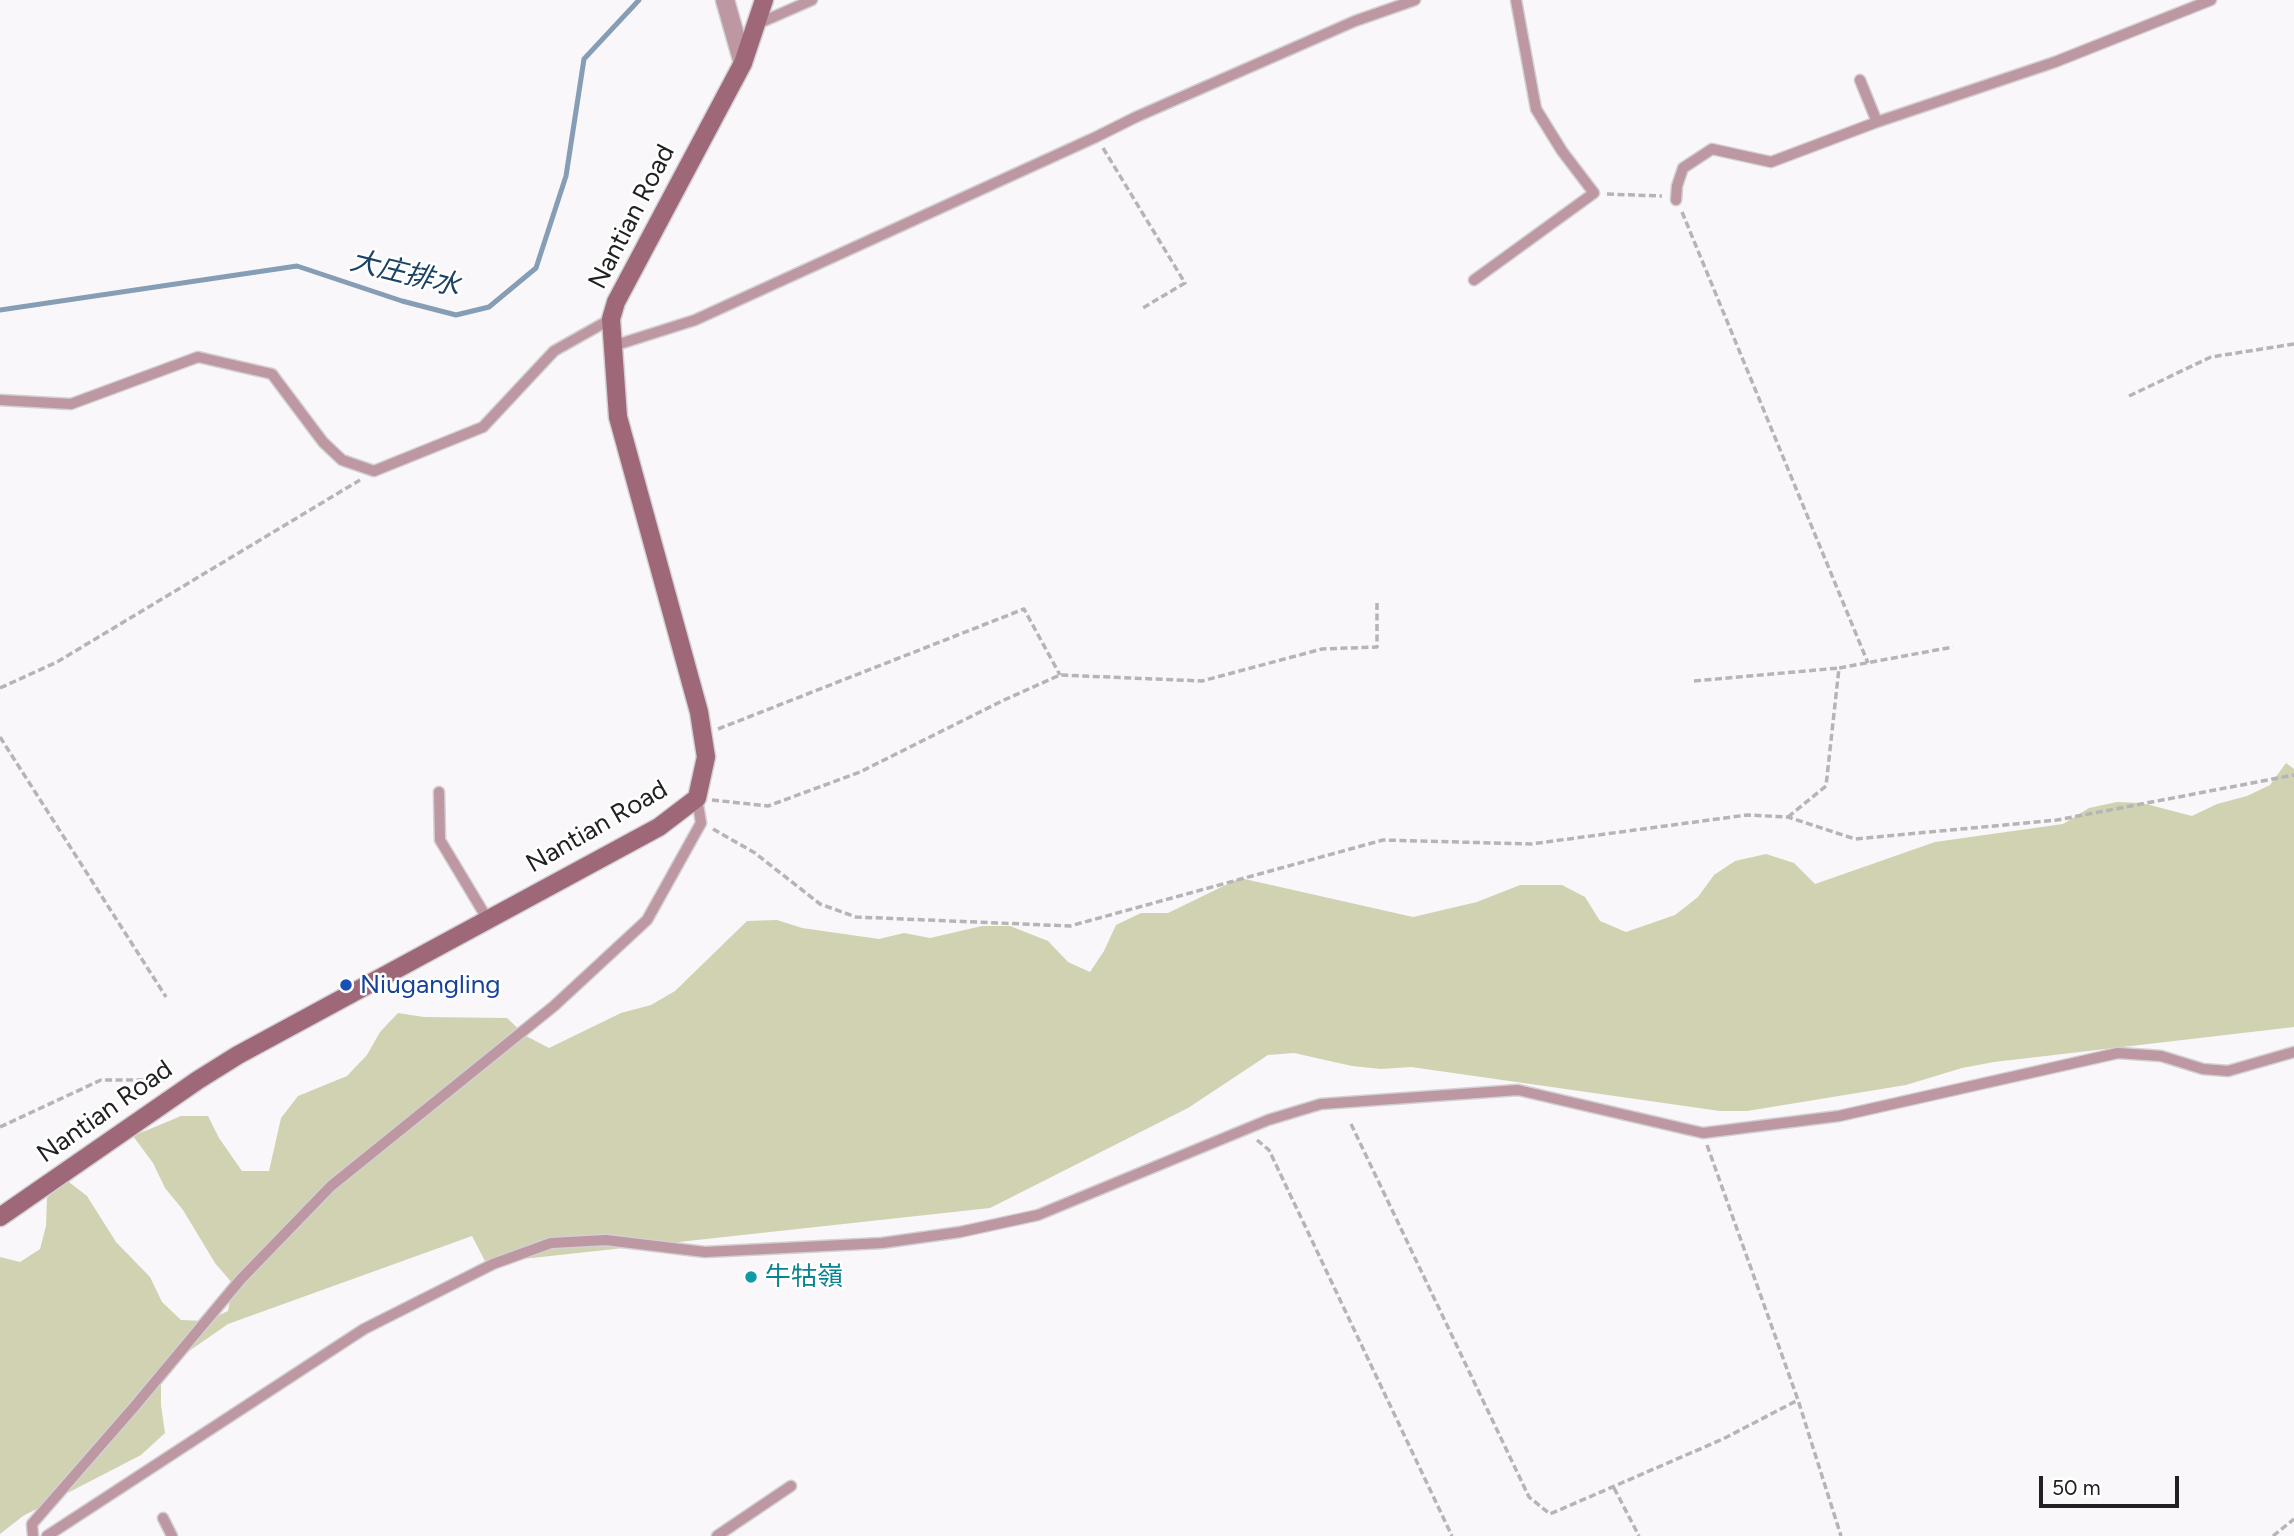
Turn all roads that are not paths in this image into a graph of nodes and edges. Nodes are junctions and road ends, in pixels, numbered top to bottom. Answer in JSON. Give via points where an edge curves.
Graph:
{"nodes":[{"id":1,"x":725,"y":0,"type":"edge"},
{"id":2,"x":764,"y":0,"type":"edge"},
{"id":3,"x":813,"y":0,"type":"edge"},
{"id":4,"x":1415,"y":0,"type":"edge"},
{"id":5,"x":1516,"y":0,"type":"edge"},
{"id":6,"x":2211,"y":0,"type":"edge"},
{"id":7,"x":755,"y":25,"type":"junction"},
{"id":8,"x":743,"y":63,"type":"junction"},
{"id":9,"x":1860,"y":80,"type":"dead end"},
{"id":10,"x":1877,"y":122,"type":"junction"},
{"id":11,"x":1676,"y":200,"type":"road end"},
{"id":12,"x":1474,"y":280,"type":"dead end"},
{"id":13,"x":611,"y":319,"type":"junction"},
{"id":14,"x":613,"y":346,"type":"junction"},
{"id":15,"x":0,"y":400,"type":"edge"},
{"id":16,"x":439,"y":792,"type":"dead end"},
{"id":17,"x":697,"y":798,"type":"junction"},
{"id":18,"x":488,"y":920,"type":"junction"},
{"id":19,"x":2294,"y":1052,"type":"edge"},
{"id":20,"x":0,"y":1217,"type":"edge"},
{"id":21,"x":791,"y":1486,"type":"dead end"},
{"id":22,"x":163,"y":1518,"type":"dead end"},
{"id":23,"x":33,"y":1536,"type":"edge"},
{"id":24,"x":47,"y":1536,"type":"edge"},
{"id":25,"x":172,"y":1536,"type":"edge"},
{"id":26,"x":718,"y":1536,"type":"edge"}],
"edges":[{"from":1,"to":8,"type":"street"},
{"from":2,"to":7,"type":"main road","name":"Nantian Road"},
{"from":3,"to":7,"type":"lane"},
{"from":4,"to":14,"type":"lane","via":[[1354,21],[1136,117],[695,320]]},
{"from":5,"to":12,"type":"lane","via":[[1536,109],[1594,193]]},
{"from":6,"to":10,"type":"lane","via":[[2055,62]]},
{"from":7,"to":8,"type":"main road","name":"Nantian Road"},
{"from":8,"to":13,"type":"main road","name":"Nantian Road"},
{"from":9,"to":10,"type":"lane"},
{"from":10,"to":11,"type":"lane","via":[[1771,162],[1712,149],[1683,168]]},
{"from":13,"to":14,"type":"main road","name":"Nantian Road"},
{"from":13,"to":15,"type":"lane","via":[[554,351],[483,427],[374,471],[342,460],[323,442],[272,374],[198,357],[71,404]]},
{"from":14,"to":17,"type":"main road","name":"Nantian Road","via":[[618,417],[699,712],[706,757]]},
{"from":16,"to":18,"type":"lane","via":[[440,841]]},
{"from":17,"to":18,"type":"main road","name":"Nantian Road","via":[[659,827]]},
{"from":17,"to":23,"type":"lane","via":[[701,823],[647,920],[554,1006],[331,1186],[241,1279],[32,1524]]},
{"from":18,"to":20,"type":"main road","name":"Nantian Road","via":[[238,1055]]},
{"from":19,"to":24,"type":"lane","via":[[2228,1071],[2203,1069],[2161,1056],[2118,1053],[1839,1116],[1703,1133],[1518,1090],[1321,1104],[1245,1129],[1038,1215],[960,1232],[882,1244],[705,1252],[606,1240],[551,1243],[493,1264],[364,1329]]},
{"from":21,"to":26,"type":"lane"},
{"from":22,"to":25,"type":"lane"}]}
